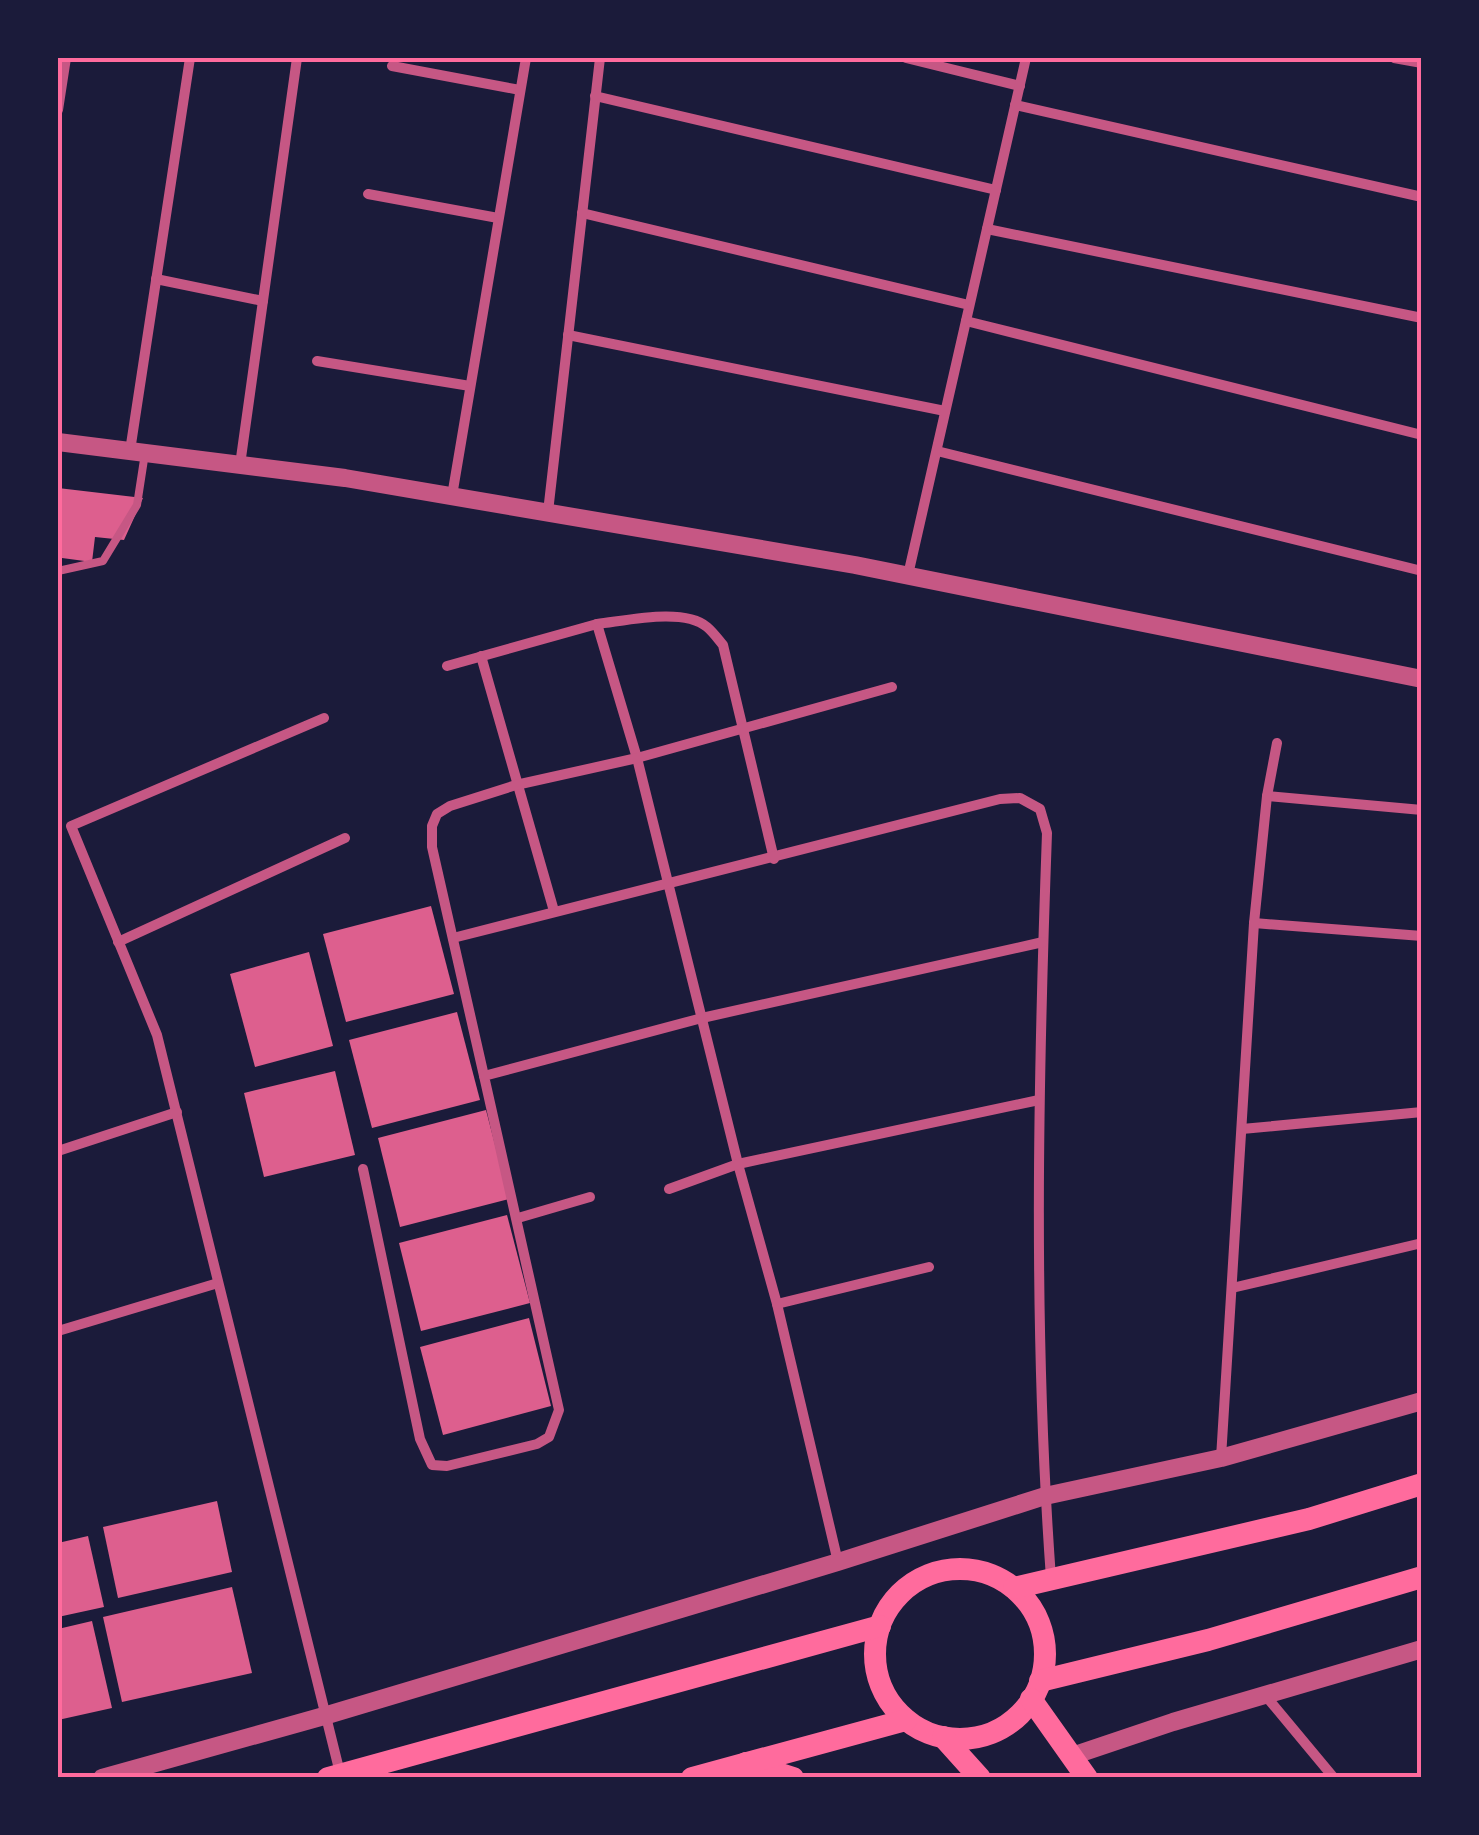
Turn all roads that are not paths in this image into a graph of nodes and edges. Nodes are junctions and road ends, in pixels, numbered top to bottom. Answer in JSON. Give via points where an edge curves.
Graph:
{"nodes":[{"id":1,"x":66,"y":58,"type":"edge"},
{"id":2,"x":190,"y":58,"type":"edge"},
{"id":3,"x":297,"y":58,"type":"edge"},
{"id":4,"x":526,"y":58,"type":"edge"},
{"id":5,"x":600,"y":58,"type":"edge"},
{"id":6,"x":906,"y":58,"type":"edge"},
{"id":7,"x":1026,"y":58,"type":"edge"},
{"id":8,"x":1394,"y":58,"type":"edge"},
{"id":9,"x":1422,"y":64,"type":"edge"},
{"id":10,"x":392,"y":66,"type":"dead end"},
{"id":11,"x":1020,"y":86,"type":"junction"},
{"id":12,"x":520,"y":90,"type":"junction"},
{"id":13,"x":595,"y":96,"type":"junction"},
{"id":14,"x":1016,"y":105,"type":"junction"},
{"id":15,"x":58,"y":110,"type":"edge"},
{"id":16,"x":996,"y":190,"type":"junction"},
{"id":17,"x":368,"y":194,"type":"dead end"},
{"id":18,"x":1422,"y":197,"type":"edge"},
{"id":19,"x":582,"y":213,"type":"junction"},
{"id":20,"x":498,"y":218,"type":"junction"},
{"id":21,"x":987,"y":229,"type":"junction"},
{"id":22,"x":156,"y":279,"type":"junction"},
{"id":23,"x":262,"y":302,"type":"junction"},
{"id":24,"x":970,"y":305,"type":"junction"},
{"id":25,"x":1422,"y":318,"type":"edge"},
{"id":26,"x":966,"y":321,"type":"junction"},
{"id":27,"x":568,"y":336,"type":"junction"},
{"id":28,"x":317,"y":361,"type":"dead end"},
{"id":29,"x":470,"y":386,"type":"junction"},
{"id":30,"x":945,"y":412,"type":"junction"},
{"id":31,"x":1422,"y":435,"type":"edge"},
{"id":32,"x":58,"y":442,"type":"edge"},
{"id":33,"x":936,"y":451,"type":"junction"},
{"id":34,"x":137,"y":452,"type":"junction"},
{"id":35,"x":240,"y":465,"type":"junction"},
{"id":36,"x":452,"y":496,"type":"junction"},
{"id":37,"x":548,"y":512,"type":"junction"},
{"id":38,"x":58,"y":571,"type":"edge"},
{"id":39,"x":1422,"y":571,"type":"edge"},
{"id":40,"x":908,"y":575,"type":"junction"},
{"id":41,"x":597,"y":624,"type":"junction"},
{"id":42,"x":481,"y":656,"type":"junction"},
{"id":43,"x":447,"y":666,"type":"dead end"},
{"id":44,"x":1422,"y":679,"type":"edge"},
{"id":45,"x":892,"y":687,"type":"dead end"},
{"id":46,"x":324,"y":718,"type":"dead end"},
{"id":47,"x":744,"y":728,"type":"junction"},
{"id":48,"x":1277,"y":743,"type":"dead end"},
{"id":49,"x":637,"y":758,"type":"junction"},
{"id":50,"x":516,"y":785,"type":"junction"},
{"id":51,"x":1267,"y":796,"type":"junction"},
{"id":52,"x":1422,"y":810,"type":"edge"},
{"id":53,"x":345,"y":838,"type":"dead end"},
{"id":54,"x":774,"y":858,"type":"junction"},
{"id":55,"x":667,"y":885,"type":"junction"},
{"id":56,"x":554,"y":911,"type":"junction"},
{"id":57,"x":1254,"y":924,"type":"junction"},
{"id":58,"x":1422,"y":936,"type":"edge"},
{"id":59,"x":453,"y":938,"type":"junction"},
{"id":60,"x":118,"y":942,"type":"junction"},
{"id":61,"x":1043,"y":942,"type":"junction"},
{"id":62,"x":702,"y":1018,"type":"junction"},
{"id":63,"x":484,"y":1076,"type":"junction"},
{"id":64,"x":1039,"y":1100,"type":"junction"},
{"id":65,"x":176,"y":1112,"type":"junction"},
{"id":66,"x":1422,"y":1112,"type":"edge"},
{"id":67,"x":1242,"y":1129,"type":"junction"},
{"id":68,"x":58,"y":1151,"type":"edge"},
{"id":69,"x":738,"y":1164,"type":"junction"},
{"id":70,"x":364,"y":1169,"type":"dead end"},
{"id":71,"x":668,"y":1188,"type":"dead end"},
{"id":72,"x":590,"y":1197,"type":"dead end"},
{"id":73,"x":518,"y":1218,"type":"junction"},
{"id":74,"x":1422,"y":1243,"type":"edge"},
{"id":75,"x":930,"y":1266,"type":"dead end"},
{"id":76,"x":218,"y":1283,"type":"junction"},
{"id":77,"x":1232,"y":1288,"type":"junction"},
{"id":78,"x":777,"y":1304,"type":"junction"},
{"id":79,"x":58,"y":1331,"type":"edge"},
{"id":80,"x":1422,"y":1401,"type":"edge"},
{"id":81,"x":1222,"y":1458,"type":"junction"},
{"id":82,"x":1422,"y":1484,"type":"edge"},
{"id":83,"x":1045,"y":1496,"type":"junction"},
{"id":84,"x":838,"y":1562,"type":"junction"},
{"id":85,"x":1422,"y":1577,"type":"edge"},
{"id":86,"x":1051,"y":1579,"type":"junction"},
{"id":87,"x":1014,"y":1588,"type":"junction"},
{"id":88,"x":880,"y":1626,"type":"junction"},
{"id":89,"x":1422,"y":1649,"type":"edge"},
{"id":90,"x":1036,"y":1690,"type":"junction"},
{"id":91,"x":1265,"y":1696,"type":"junction"},
{"id":92,"x":324,"y":1716,"type":"junction"},
{"id":93,"x":906,"y":1720,"type":"junction"},
{"id":94,"x":942,"y":1738,"type":"junction"},
{"id":95,"x":1072,"y":1756,"type":"junction"},
{"id":96,"x":746,"y":1763,"type":"junction"},
{"id":97,"x":334,"y":1776,"type":"edge"},
{"id":98,"x":102,"y":1778,"type":"edge"},
{"id":99,"x":692,"y":1778,"type":"edge"},
{"id":100,"x":793,"y":1778,"type":"edge"},
{"id":101,"x":980,"y":1778,"type":"edge"},
{"id":102,"x":1087,"y":1778,"type":"edge"},
{"id":103,"x":1334,"y":1778,"type":"edge"}],
"edges":[{"from":1,"to":15,"type":"street"},
{"from":2,"to":22,"type":"street"},
{"from":3,"to":23,"type":"street"},
{"from":4,"to":12,"type":"street"},
{"from":5,"to":13,"type":"street"},
{"from":6,"to":11,"type":"street"},
{"from":7,"to":11,"type":"street"},
{"from":8,"to":9,"type":"street"},
{"from":10,"to":12,"type":"street"},
{"from":11,"to":14,"type":"street"},
{"from":12,"to":20,"type":"street"},
{"from":13,"to":16,"type":"street"},
{"from":13,"to":19,"type":"street"},
{"from":14,"to":16,"type":"street"},
{"from":14,"to":18,"type":"street"},
{"from":16,"to":21,"type":"street"},
{"from":17,"to":20,"type":"street"},
{"from":19,"to":24,"type":"street"},
{"from":19,"to":27,"type":"street"},
{"from":20,"to":29,"type":"street"},
{"from":21,"to":24,"type":"street"},
{"from":21,"to":25,"type":"street"},
{"from":22,"to":23,"type":"street"},
{"from":22,"to":34,"type":"street"},
{"from":23,"to":35,"type":"street"},
{"from":24,"to":26,"type":"street"},
{"from":26,"to":30,"type":"street"},
{"from":26,"to":31,"type":"street"},
{"from":27,"to":30,"type":"street"},
{"from":27,"to":37,"type":"street"},
{"from":28,"to":29,"type":"street"},
{"from":29,"to":36,"type":"street"},
{"from":30,"to":33,"type":"street"},
{"from":32,"to":34,"type":"street"},
{"from":33,"to":39,"type":"street"},
{"from":33,"to":40,"type":"street"},
{"from":34,"to":35,"type":"street"},
{"from":34,"to":38,"type":"lane","via":[[136,505],[102,561]]},
{"from":35,"to":36,"type":"street"},
{"from":36,"to":37,"type":"street"},
{"from":37,"to":40,"type":"street"},
{"from":40,"to":44,"type":"street"},
{"from":41,"to":42,"type":"street"},
{"from":41,"to":47,"type":"street","via":[[685,617],[705,624],[723,645]]},
{"from":41,"to":49,"type":"street"},
{"from":42,"to":43,"type":"street"},
{"from":42,"to":50,"type":"street"},
{"from":45,"to":47,"type":"street"},
{"from":46,"to":60,"type":"street","via":[[71,826]]},
{"from":47,"to":49,"type":"street"},
{"from":47,"to":54,"type":"street"},
{"from":48,"to":51,"type":"street"},
{"from":49,"to":50,"type":"street"},
{"from":49,"to":55,"type":"street"},
{"from":50,"to":56,"type":"street"},
{"from":50,"to":59,"type":"street","via":[[450,806],[432,826]]},
{"from":51,"to":52,"type":"street"},
{"from":51,"to":57,"type":"street"},
{"from":53,"to":60,"type":"street"},
{"from":54,"to":55,"type":"street"},
{"from":54,"to":61,"type":"street","via":[[1020,798],[1040,810],[1047,833]]},
{"from":55,"to":56,"type":"street"},
{"from":55,"to":62,"type":"street"},
{"from":56,"to":59,"type":"street"},
{"from":57,"to":58,"type":"street"},
{"from":57,"to":67,"type":"street"},
{"from":59,"to":63,"type":"street"},
{"from":60,"to":65,"type":"street","via":[[157,1036]]},
{"from":61,"to":62,"type":"street"},
{"from":61,"to":64,"type":"street"},
{"from":62,"to":63,"type":"street"},
{"from":62,"to":69,"type":"street"},
{"from":63,"to":73,"type":"street"},
{"from":64,"to":69,"type":"street"},
{"from":64,"to":83,"type":"street"},
{"from":65,"to":68,"type":"street"},
{"from":65,"to":76,"type":"street"},
{"from":66,"to":67,"type":"street"},
{"from":67,"to":77,"type":"street"},
{"from":69,"to":71,"type":"street"},
{"from":69,"to":78,"type":"street"},
{"from":70,"to":73,"type":"street","via":[[420,1440],[432,1465],[537,1444],[554,1426],[559,1410]]},
{"from":72,"to":73,"type":"street"},
{"from":74,"to":77,"type":"street"},
{"from":75,"to":78,"type":"street"},
{"from":76,"to":79,"type":"street"},
{"from":76,"to":92,"type":"street"},
{"from":77,"to":81,"type":"street"},
{"from":78,"to":84,"type":"street"},
{"from":80,"to":81,"type":"street"},
{"from":81,"to":83,"type":"street"},
{"from":82,"to":86,"type":"main road","via":[[1309,1519]]},
{"from":83,"to":84,"type":"street"},
{"from":83,"to":86,"type":"street"},
{"from":84,"to":92,"type":"street"},
{"from":85,"to":90,"type":"main road"},
{"from":86,"to":87,"type":"main road"},
{"from":87,"to":88,"type":"main road","via":[[977,1570],[936,1572],[901,1592]]},
{"from":87,"to":90,"type":"main road","via":[[1044,1641]]},
{"from":88,"to":93,"type":"main road","via":[[879,1678]]},
{"from":88,"to":97,"type":"main road"},
{"from":89,"to":91,"type":"street"},
{"from":90,"to":94,"type":"main road","via":[[1019,1716],[993,1732]]},
{"from":90,"to":95,"type":"main road"},
{"from":91,"to":95,"type":"street"},
{"from":91,"to":103,"type":"street"},
{"from":92,"to":97,"type":"street"},
{"from":92,"to":98,"type":"street"},
{"from":93,"to":94,"type":"main road"},
{"from":93,"to":96,"type":"main road"},
{"from":94,"to":101,"type":"main road"},
{"from":95,"to":102,"type":"main road"},
{"from":96,"to":99,"type":"main road"},
{"from":96,"to":100,"type":"main road"}]}
